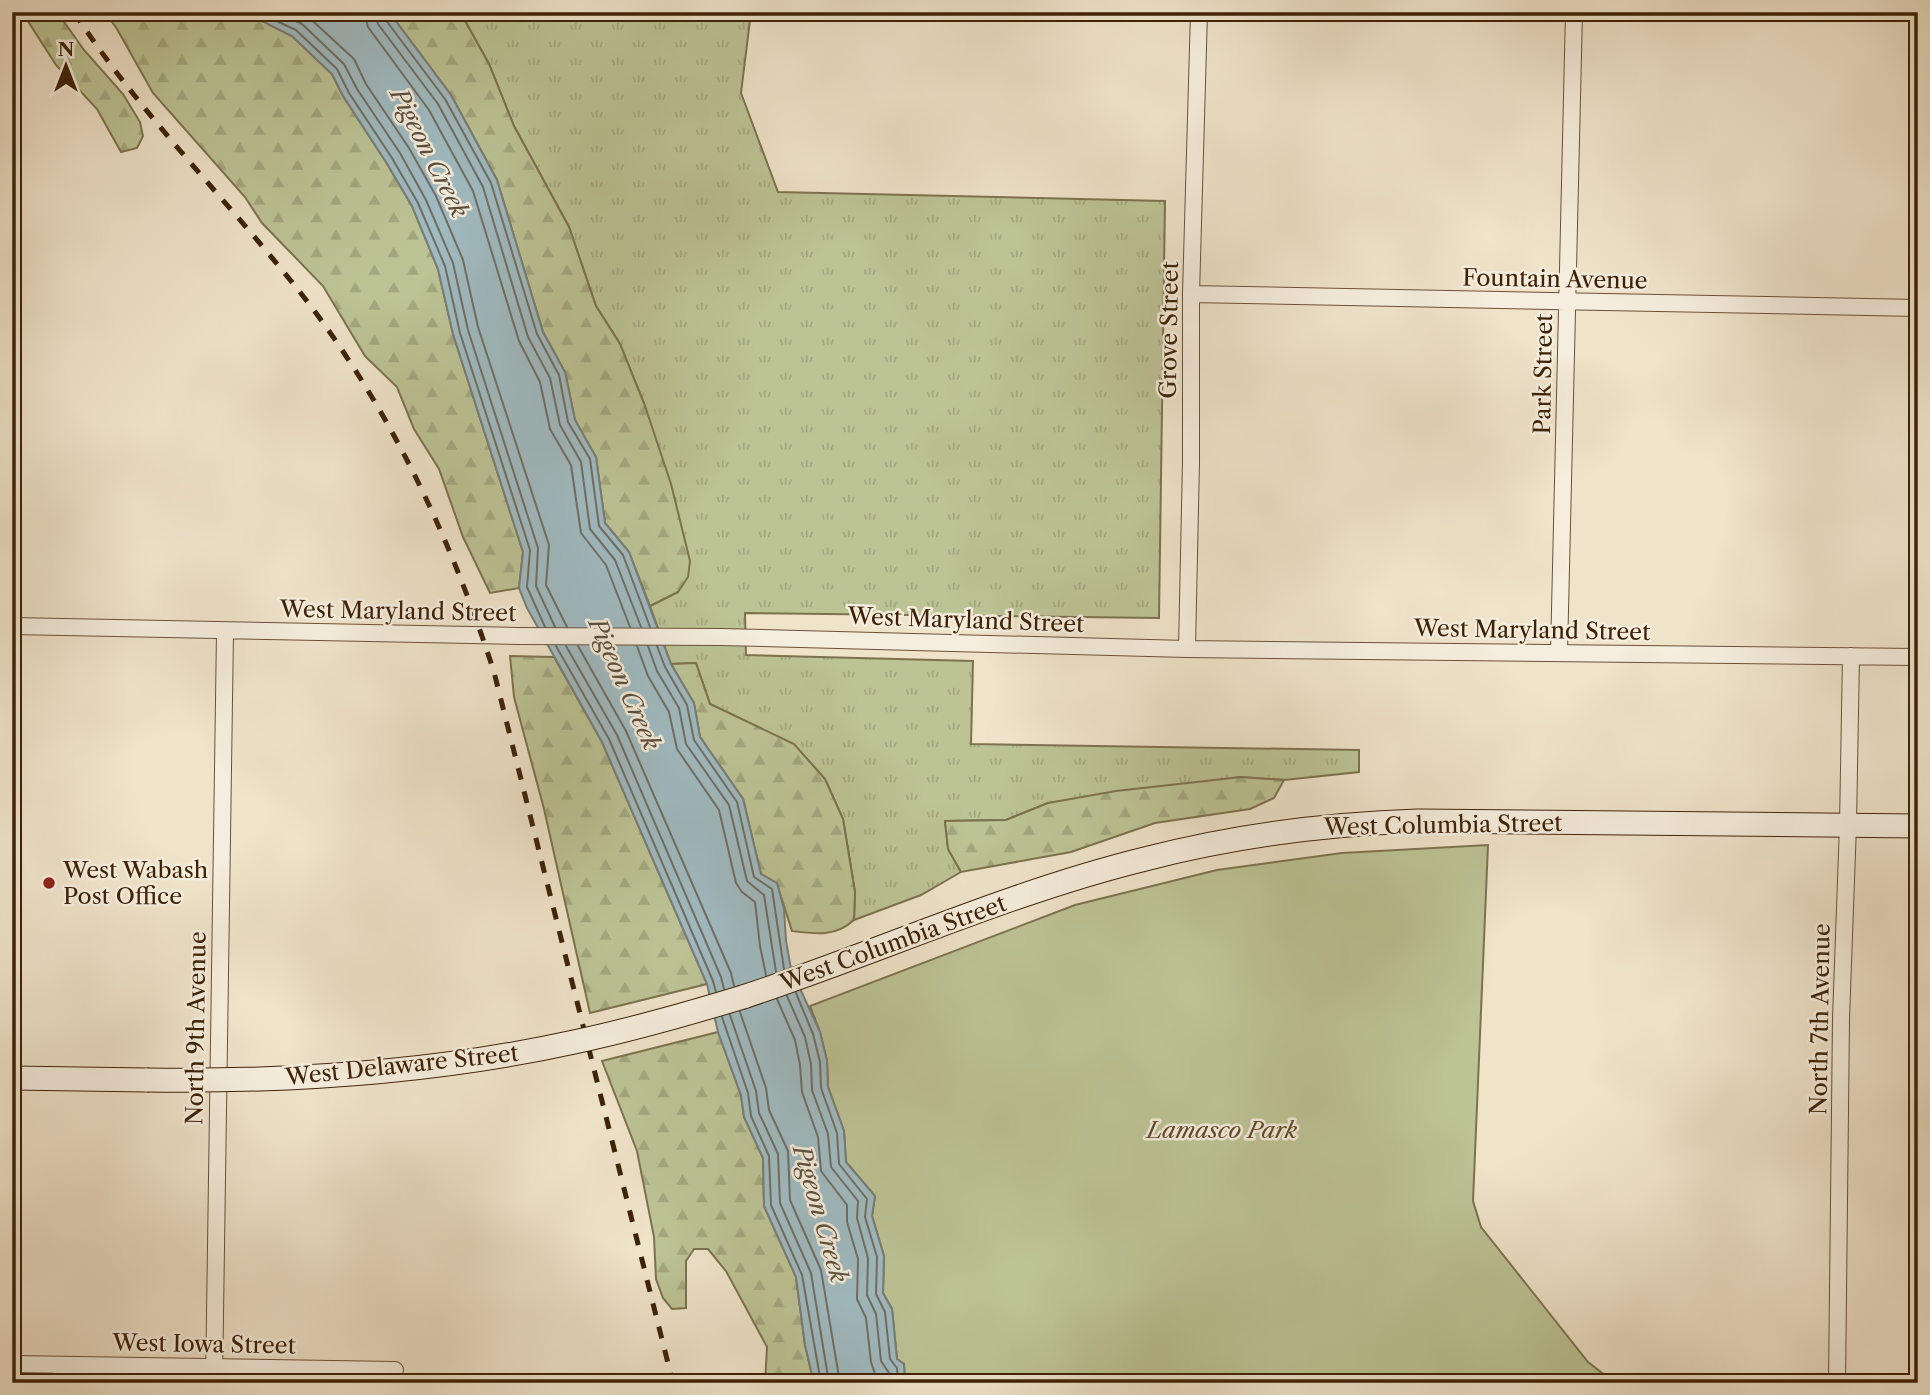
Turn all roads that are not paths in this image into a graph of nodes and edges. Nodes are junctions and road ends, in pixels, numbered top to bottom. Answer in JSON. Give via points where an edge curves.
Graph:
{"nodes":[{"id":1,"x":1199,"y":12,"type":"edge"},
{"id":2,"x":1574,"y":12,"type":"edge"},
{"id":3,"x":1191,"y":294,"type":"junction"},
{"id":4,"x":1567,"y":302,"type":"junction"},
{"id":5,"x":1918,"y":308,"type":"edge"},
{"id":6,"x":12,"y":626,"type":"edge"},
{"id":7,"x":225,"y":632,"type":"junction"},
{"id":8,"x":1186,"y":649,"type":"junction"},
{"id":9,"x":1559,"y":653,"type":"junction"},
{"id":10,"x":1851,"y":656,"type":"junction"},
{"id":11,"x":1918,"y":657,"type":"edge"},
{"id":12,"x":1848,"y":825,"type":"junction"},
{"id":13,"x":1918,"y":826,"type":"edge"},
{"id":14,"x":743,"y":997,"type":"joint"},
{"id":15,"x":12,"y":1078,"type":"edge"},
{"id":16,"x":12,"y":1364,"type":"edge"},
{"id":17,"x":61,"y":1364,"type":"junction"},
{"id":18,"x":395,"y":1370,"type":"dead end"},
{"id":19,"x":214,"y":1375,"type":"edge"},
{"id":20,"x":61,"y":1383,"type":"edge"},
{"id":21,"x":1837,"y":1383,"type":"edge"}],
"edges":[{"from":1,"to":3,"type":"street","name":"Grove Street"},
{"from":2,"to":4,"type":"street","name":"Park Street"},
{"from":3,"to":4,"type":"street","name":"Fountain Avenue"},
{"from":3,"to":8,"type":"street","name":"Grove Street"},
{"from":4,"to":5,"type":"street","name":"Fountain Avenue"},
{"from":4,"to":9,"type":"street","name":"Park Street"},
{"from":6,"to":7,"type":"street","name":"West Maryland Street"},
{"from":7,"to":8,"type":"street","name":"West Maryland Street","via":[[722,637]]},
{"from":7,"to":19,"type":"street","name":"North 9th Avenue"},
{"from":8,"to":9,"type":"street","name":"West Maryland Street"},
{"from":9,"to":10,"type":"street","name":"West Maryland Street"},
{"from":10,"to":11,"type":"street","name":"West Maryland Street"},
{"from":10,"to":12,"type":"street","name":"North 7th Avenue"},
{"from":12,"to":13,"type":"main road","name":"West Columbia Street"},
{"from":12,"to":14,"type":"main road","name":"West Columbia Street","via":[[1418,821],[1294,830],[1213,843],[1071,880]]},
{"from":12,"to":21,"type":"street","name":"North 7th Avenue"},
{"from":14,"to":15,"type":"main road","name":"West Delaware Street","bridge":true,"via":[[573,1043],[423,1068],[283,1079]]},
{"from":16,"to":17,"type":"street","name":"West Iowa Street"},
{"from":17,"to":19,"type":"street","name":"West Iowa Street"},
{"from":17,"to":20,"type":"street"},
{"from":18,"to":19,"type":"street","name":"West Iowa Street"}]}
